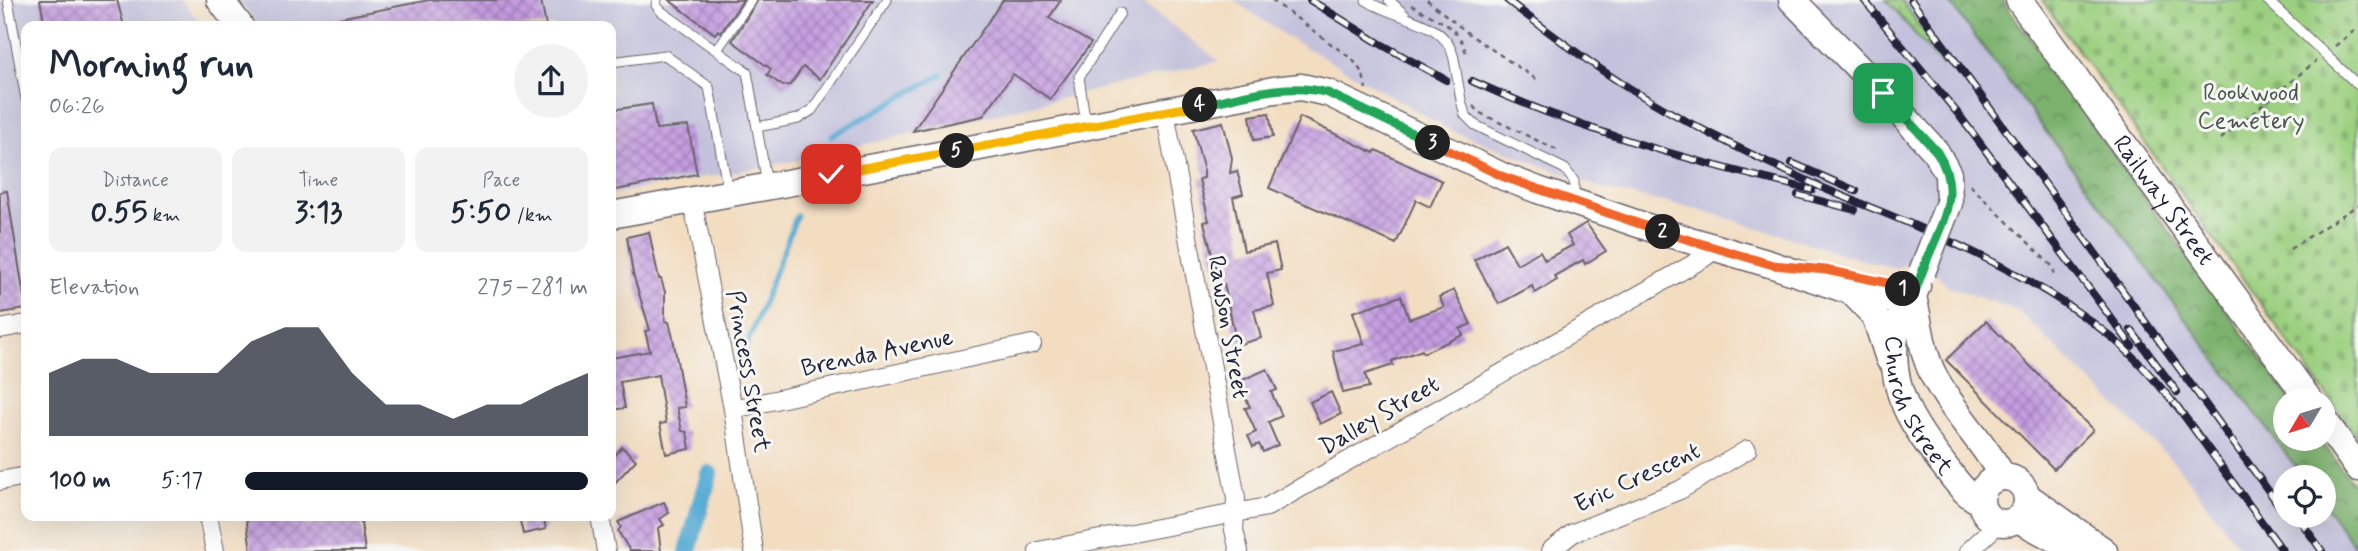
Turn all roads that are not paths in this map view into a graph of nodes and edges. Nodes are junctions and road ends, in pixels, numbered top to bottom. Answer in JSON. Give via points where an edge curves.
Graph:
{"nodes":[{"id":1,"x":8,"y":0,"type":"edge"},
{"id":2,"x":220,"y":0,"type":"edge"},
{"id":3,"x":657,"y":0,"type":"edge"},
{"id":4,"x":751,"y":0,"type":"edge"},
{"id":5,"x":887,"y":0,"type":"edge"},
{"id":6,"x":1366,"y":0,"type":"edge"},
{"id":7,"x":1389,"y":0,"type":"edge"},
{"id":8,"x":1792,"y":0,"type":"edge"},
{"id":9,"x":2019,"y":0,"type":"edge"},
{"id":10,"x":2267,"y":0,"type":"edge"},
{"id":11,"x":1120,"y":13,"type":"dead end"},
{"id":12,"x":1406,"y":16,"type":"junction"},
{"id":13,"x":236,"y":21,"type":"edge"},
{"id":14,"x":717,"y":50,"type":"junction"},
{"id":15,"x":616,"y":61,"type":"edge"},
{"id":16,"x":21,"y":72,"type":"edge"},
{"id":17,"x":2358,"y":85,"type":"edge"},
{"id":18,"x":1165,"y":112,"type":"junction"},
{"id":19,"x":757,"y":127,"type":"junction"},
{"id":20,"x":1086,"y":127,"type":"junction"},
{"id":21,"x":767,"y":186,"type":"junction"},
{"id":22,"x":729,"y":193,"type":"junction"},
{"id":23,"x":692,"y":199,"type":"junction"},
{"id":24,"x":1574,"y":202,"type":"junction"},
{"id":25,"x":616,"y":214,"type":"edge"},
{"id":26,"x":1716,"y":249,"type":"junction"},
{"id":27,"x":1773,"y":265,"type":"junction"},
{"id":28,"x":1852,"y":292,"type":"junction"},
{"id":29,"x":1913,"y":297,"type":"junction"},
{"id":30,"x":21,"y":325,"type":"edge"},
{"id":31,"x":0,"y":329,"type":"edge"},
{"id":32,"x":1032,"y":344,"type":"dead end"},
{"id":33,"x":2301,"y":388,"type":"edge"},
{"id":34,"x":1899,"y":394,"type":"junction"},
{"id":35,"x":733,"y":409,"type":"junction"},
{"id":36,"x":2336,"y":437,"type":"edge"},
{"id":37,"x":1747,"y":450,"type":"dead end"},
{"id":38,"x":2358,"y":468,"type":"edge"},
{"id":39,"x":21,"y":477,"type":"edge"},
{"id":40,"x":2003,"y":477,"type":"junction"},
{"id":41,"x":0,"y":481,"type":"edge"},
{"id":42,"x":1980,"y":501,"type":"junction"},
{"id":43,"x":2015,"y":512,"type":"junction"},
{"id":44,"x":1237,"y":514,"type":"junction"},
{"id":45,"x":209,"y":521,"type":"edge"},
{"id":46,"x":601,"y":521,"type":"edge"},
{"id":47,"x":215,"y":551,"type":"edge"},
{"id":48,"x":606,"y":551,"type":"edge"},
{"id":49,"x":754,"y":551,"type":"edge"},
{"id":50,"x":1038,"y":551,"type":"edge"},
{"id":51,"x":1239,"y":551,"type":"edge"},
{"id":52,"x":1550,"y":551,"type":"edge"},
{"id":53,"x":1969,"y":551,"type":"edge"},
{"id":54,"x":2078,"y":551,"type":"edge"},
{"id":55,"x":2104,"y":551,"type":"edge"}],
"edges":[{"from":1,"to":16,"type":"lane"},
{"from":2,"to":13,"type":"main road"},
{"from":3,"to":14,"type":"lane","via":[[661,11]]},
{"from":4,"to":14,"type":"lane"},
{"from":5,"to":19,"type":"lane","via":[[812,110],[798,119]]},
{"from":6,"to":12,"type":"lane"},
{"from":7,"to":12,"type":"lane"},
{"from":8,"to":29,"type":"main road","name":"Church Street","bridge":true,"via":[[1920,132],[1947,171],[1949,203]]},
{"from":9,"to":33,"type":"main road","name":"Railway Street"},
{"from":10,"to":17,"type":"lane"},
{"from":11,"to":20,"type":"lane","via":[[1079,77]]},
{"from":12,"to":24,"type":"lane","bridge":true,"via":[[1442,36],[1452,48],[1465,115],[1475,125],[1565,169],[1574,181]]},
{"from":14,"to":19,"type":"lane","via":[[747,72]]},
{"from":15,"to":22,"type":"lane","via":[[666,55],[709,87]]},
{"from":18,"to":20,"type":"main road"},
{"from":18,"to":24,"type":"main road","via":[[1273,90],[1301,88],[1328,93],[1504,177]]},
{"from":18,"to":44,"type":"street","name":"Rawson Street"},
{"from":19,"to":21,"type":"lane"},
{"from":20,"to":21,"type":"main road"},
{"from":21,"to":22,"type":"main road"},
{"from":22,"to":23,"type":"main road"},
{"from":23,"to":25,"type":"main road"},
{"from":23,"to":35,"type":"street","name":"Princess Street"},
{"from":24,"to":26,"type":"main road"},
{"from":26,"to":27,"type":"main road"},
{"from":26,"to":44,"type":"street","name":"Dalley Street","via":[[1267,507]]},
{"from":27,"to":28,"type":"main road"},
{"from":27,"to":29,"type":"main road","via":[[1815,268],[1897,285]]},
{"from":28,"to":29,"type":"main road","via":[[1895,300]]},
{"from":28,"to":34,"type":"main road","via":[[1878,323]]},
{"from":29,"to":34,"type":"main road","name":"Church Street","via":[[1902,311],[1895,333]]},
{"from":29,"to":40,"type":"main road","name":"Church Street","via":[[1934,377]]},
{"from":30,"to":31,"type":"street"},
{"from":32,"to":35,"type":"street","name":"Brenda Avenue"},
{"from":34,"to":42,"type":"main road","name":"Church Street","via":[[1931,450],[1967,493]]},
{"from":35,"to":49,"type":"street","name":"Princess Street"},
{"from":36,"to":38,"type":"main road"},
{"from":37,"to":52,"type":"street","name":"Eric Crescent","via":[[1680,490],[1573,533]]},
{"from":39,"to":41,"type":"street"},
{"from":40,"to":42,"type":"main road","via":[[1987,484]]},
{"from":40,"to":43,"type":"main road","via":[[2022,485]]},
{"from":42,"to":43,"type":"main road","via":[[1986,515]]},
{"from":43,"to":53,"type":"street"},
{"from":43,"to":54,"type":"main road"},
{"from":43,"to":55,"type":"main road"},
{"from":44,"to":50,"type":"street","name":"Dalley Street"},
{"from":44,"to":51,"type":"street","name":"Rawson Street","via":[[1234,530]]},
{"from":45,"to":47,"type":"street"},
{"from":46,"to":48,"type":"street"}]}
